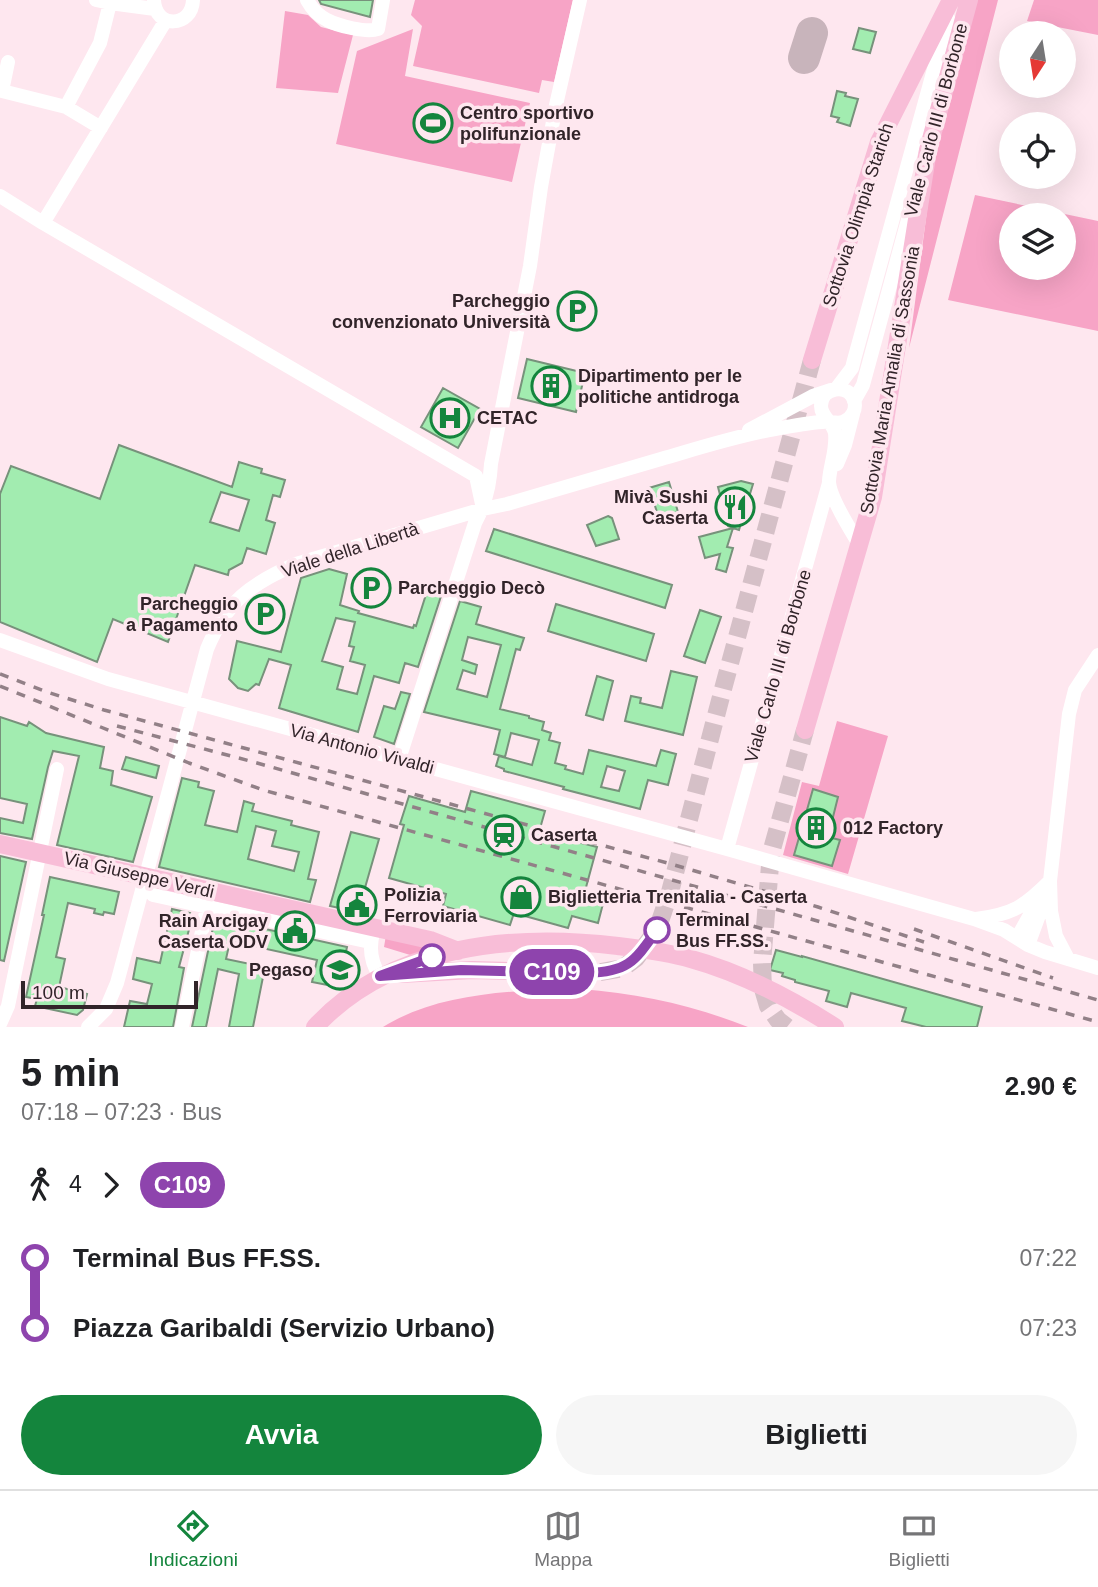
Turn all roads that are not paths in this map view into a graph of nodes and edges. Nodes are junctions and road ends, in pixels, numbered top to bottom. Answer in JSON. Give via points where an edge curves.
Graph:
{"nodes":[{"id":1,"x":192,"y":0,"type":"edge"},
{"id":2,"x":307,"y":0,"type":"edge"},
{"id":3,"x":383,"y":0,"type":"edge"},
{"id":4,"x":580,"y":0,"type":"edge"},
{"id":5,"x":952,"y":0,"type":"edge"},
{"id":6,"x":969,"y":0,"type":"edge"},
{"id":7,"x":103,"y":2,"type":"edge"},
{"id":8,"x":155,"y":5,"type":"edge"},
{"id":9,"x":166,"y":20,"type":"junction"},
{"id":10,"x":8,"y":62,"type":"dead end"},
{"id":11,"x":66,"y":107,"type":"junction"},
{"id":12,"x":101,"y":128,"type":"junction"},
{"id":13,"x":928,"y":150,"type":"junction"},
{"id":14,"x":0,"y":196,"type":"edge"},
{"id":15,"x":43,"y":223,"type":"junction"},
{"id":16,"x":812,"y":359,"type":"tunnel mouth"},
{"id":17,"x":834,"y":389,"type":"junction"},
{"id":18,"x":854,"y":407,"type":"junction"},
{"id":19,"x":830,"y":421,"type":"junction"},
{"id":20,"x":736,"y":438,"type":"junction"},
{"id":21,"x":829,"y":484,"type":"junction"},
{"id":22,"x":483,"y":509,"type":"junction"},
{"id":23,"x":860,"y":540,"type":"junction"},
{"id":24,"x":0,"y":640,"type":"edge"},
{"id":25,"x":1098,"y":655,"type":"edge"},
{"id":26,"x":805,"y":730,"type":"tunnel mouth"},
{"id":27,"x":399,"y":759,"type":"junction"},
{"id":28,"x":57,"y":769,"type":"dead end"},
{"id":29,"x":0,"y":844,"type":"edge"},
{"id":30,"x":727,"y":849,"type":"junction"},
{"id":31,"x":39,"y":852,"type":"junction"},
{"id":32,"x":1050,"y":881,"type":"junction"},
{"id":33,"x":153,"y":895,"type":"dead end"},
{"id":34,"x":209,"y":899,"type":"junction"},
{"id":35,"x":974,"y":919,"type":"junction"},
{"id":36,"x":368,"y":932,"type":"junction"},
{"id":37,"x":1022,"y":942,"type":"junction"},
{"id":38,"x":458,"y":951,"type":"junction"},
{"id":39,"x":1068,"y":959,"type":"junction"},
{"id":40,"x":1098,"y":968,"type":"edge"},
{"id":41,"x":574,"y":973,"type":"tunnel mouth"},
{"id":42,"x":380,"y":976,"type":"junction"},
{"id":43,"x":8,"y":1006,"type":"junction"},
{"id":44,"x":0,"y":1024,"type":"edge"},
{"id":45,"x":11,"y":1027,"type":"edge"},
{"id":46,"x":88,"y":1027,"type":"edge"},
{"id":47,"x":182,"y":1027,"type":"edge"},
{"id":48,"x":315,"y":1027,"type":"edge"},
{"id":49,"x":835,"y":1027,"type":"edge"}],
"edges":[{"from":1,"to":9,"type":"street","via":[[184,19]]},
{"from":2,"to":3,"type":"street","via":[[329,21],[371,32],[378,29]]},
{"from":4,"to":22,"type":"street","via":[[556,105]]},
{"from":5,"to":16,"type":"main road","name":"Sottovia Olimpia Starich","via":[[879,142]]},
{"from":5,"to":17,"type":"street","name":"Viale Carlo III di Borbone","via":[[852,368]]},
{"from":6,"to":13,"type":"main road","name":"Viale Carlo III di Borbone"},
{"from":7,"to":8,"type":"street"},
{"from":7,"to":11,"type":"street","via":[[100,43]]},
{"from":8,"to":9,"type":"street"},
{"from":9,"to":12,"type":"street"},
{"from":10,"to":11,"type":"street","via":[[2,91]]},
{"from":11,"to":12,"type":"street"},
{"from":12,"to":15,"type":"street"},
{"from":13,"to":18,"type":"street","name":"Viale Carlo III di Borbone"},
{"from":13,"to":23,"type":"main road","name":"Sottovia Maria Amalia di Sassonia","via":[[873,497]]},
{"from":14,"to":15,"type":"street"},
{"from":15,"to":22,"type":"street","via":[[476,476]]},
{"from":17,"to":18,"type":"street","via":[[850,393]]},
{"from":17,"to":19,"type":"street","name":"Viale Carlo III di Borbone","via":[[824,396],[821,408]]},
{"from":17,"to":20,"type":"street"},
{"from":18,"to":19,"type":"street","via":[[848,420]]},
{"from":18,"to":21,"type":"street","name":"Viale Carlo III di Borbone"},
{"from":19,"to":20,"type":"street","name":"Viale della Libertà"},
{"from":19,"to":21,"type":"street","name":"Viale Carlo III di Borbone","via":[[835,437]]},
{"from":20,"to":22,"type":"street","name":"Viale della Libertà"},
{"from":21,"to":23,"type":"street","via":[[845,521]]},
{"from":21,"to":30,"type":"street","name":"Viale Carlo III di Borbone"},
{"from":22,"to":27,"type":"street"},
{"from":22,"to":46,"type":"street","name":"Viale della Libertà","via":[[274,574],[241,596],[221,620],[207,649],[117,983],[106,1009]]},
{"from":23,"to":26,"type":"main road","name":"Sottovia Maria Amalia di Sassonia"},
{"from":24,"to":27,"type":"street","name":"Via Antonio Vivaldi","via":[[108,679]]},
{"from":25,"to":32,"type":"street","via":[[1075,690],[1069,714]]},
{"from":27,"to":30,"type":"street","name":"Via Antonio Vivaldi"},
{"from":28,"to":31,"type":"street"},
{"from":29,"to":31,"type":"main road","name":"Via Giuseppe Verdi"},
{"from":30,"to":35,"type":"street","name":"Via Antonio Vivaldi"},
{"from":31,"to":34,"type":"main road","name":"Via Giuseppe Verdi"},
{"from":31,"to":43,"type":"street"},
{"from":32,"to":35,"type":"street","via":[[1015,910]]},
{"from":32,"to":37,"type":"street","via":[[1040,916]]},
{"from":32,"to":39,"type":"street","via":[[1056,936]]},
{"from":33,"to":34,"type":"street","name":"Via Giuseppe Verdi"},
{"from":34,"to":36,"type":"main road","name":"Via Giuseppe Verdi"},
{"from":34,"to":47,"type":"street"},
{"from":35,"to":37,"type":"street","name":"Via Antonio Vivaldi"},
{"from":36,"to":38,"type":"main road","name":"Via Giuseppe Verdi","via":[[436,942]]},
{"from":36,"to":42,"type":"street"},
{"from":37,"to":39,"type":"street","name":"Via Antonio Vivaldi"},
{"from":38,"to":42,"type":"main road"},
{"from":38,"to":49,"type":"main road","via":[[563,941],[668,953],[739,975]]},
{"from":39,"to":40,"type":"street","name":"Via Antonio Vivaldi"},
{"from":41,"to":42,"type":"main road","via":[[461,970]]},
{"from":42,"to":48,"type":"main road"},
{"from":43,"to":44,"type":"street"},
{"from":43,"to":45,"type":"street"}]}
